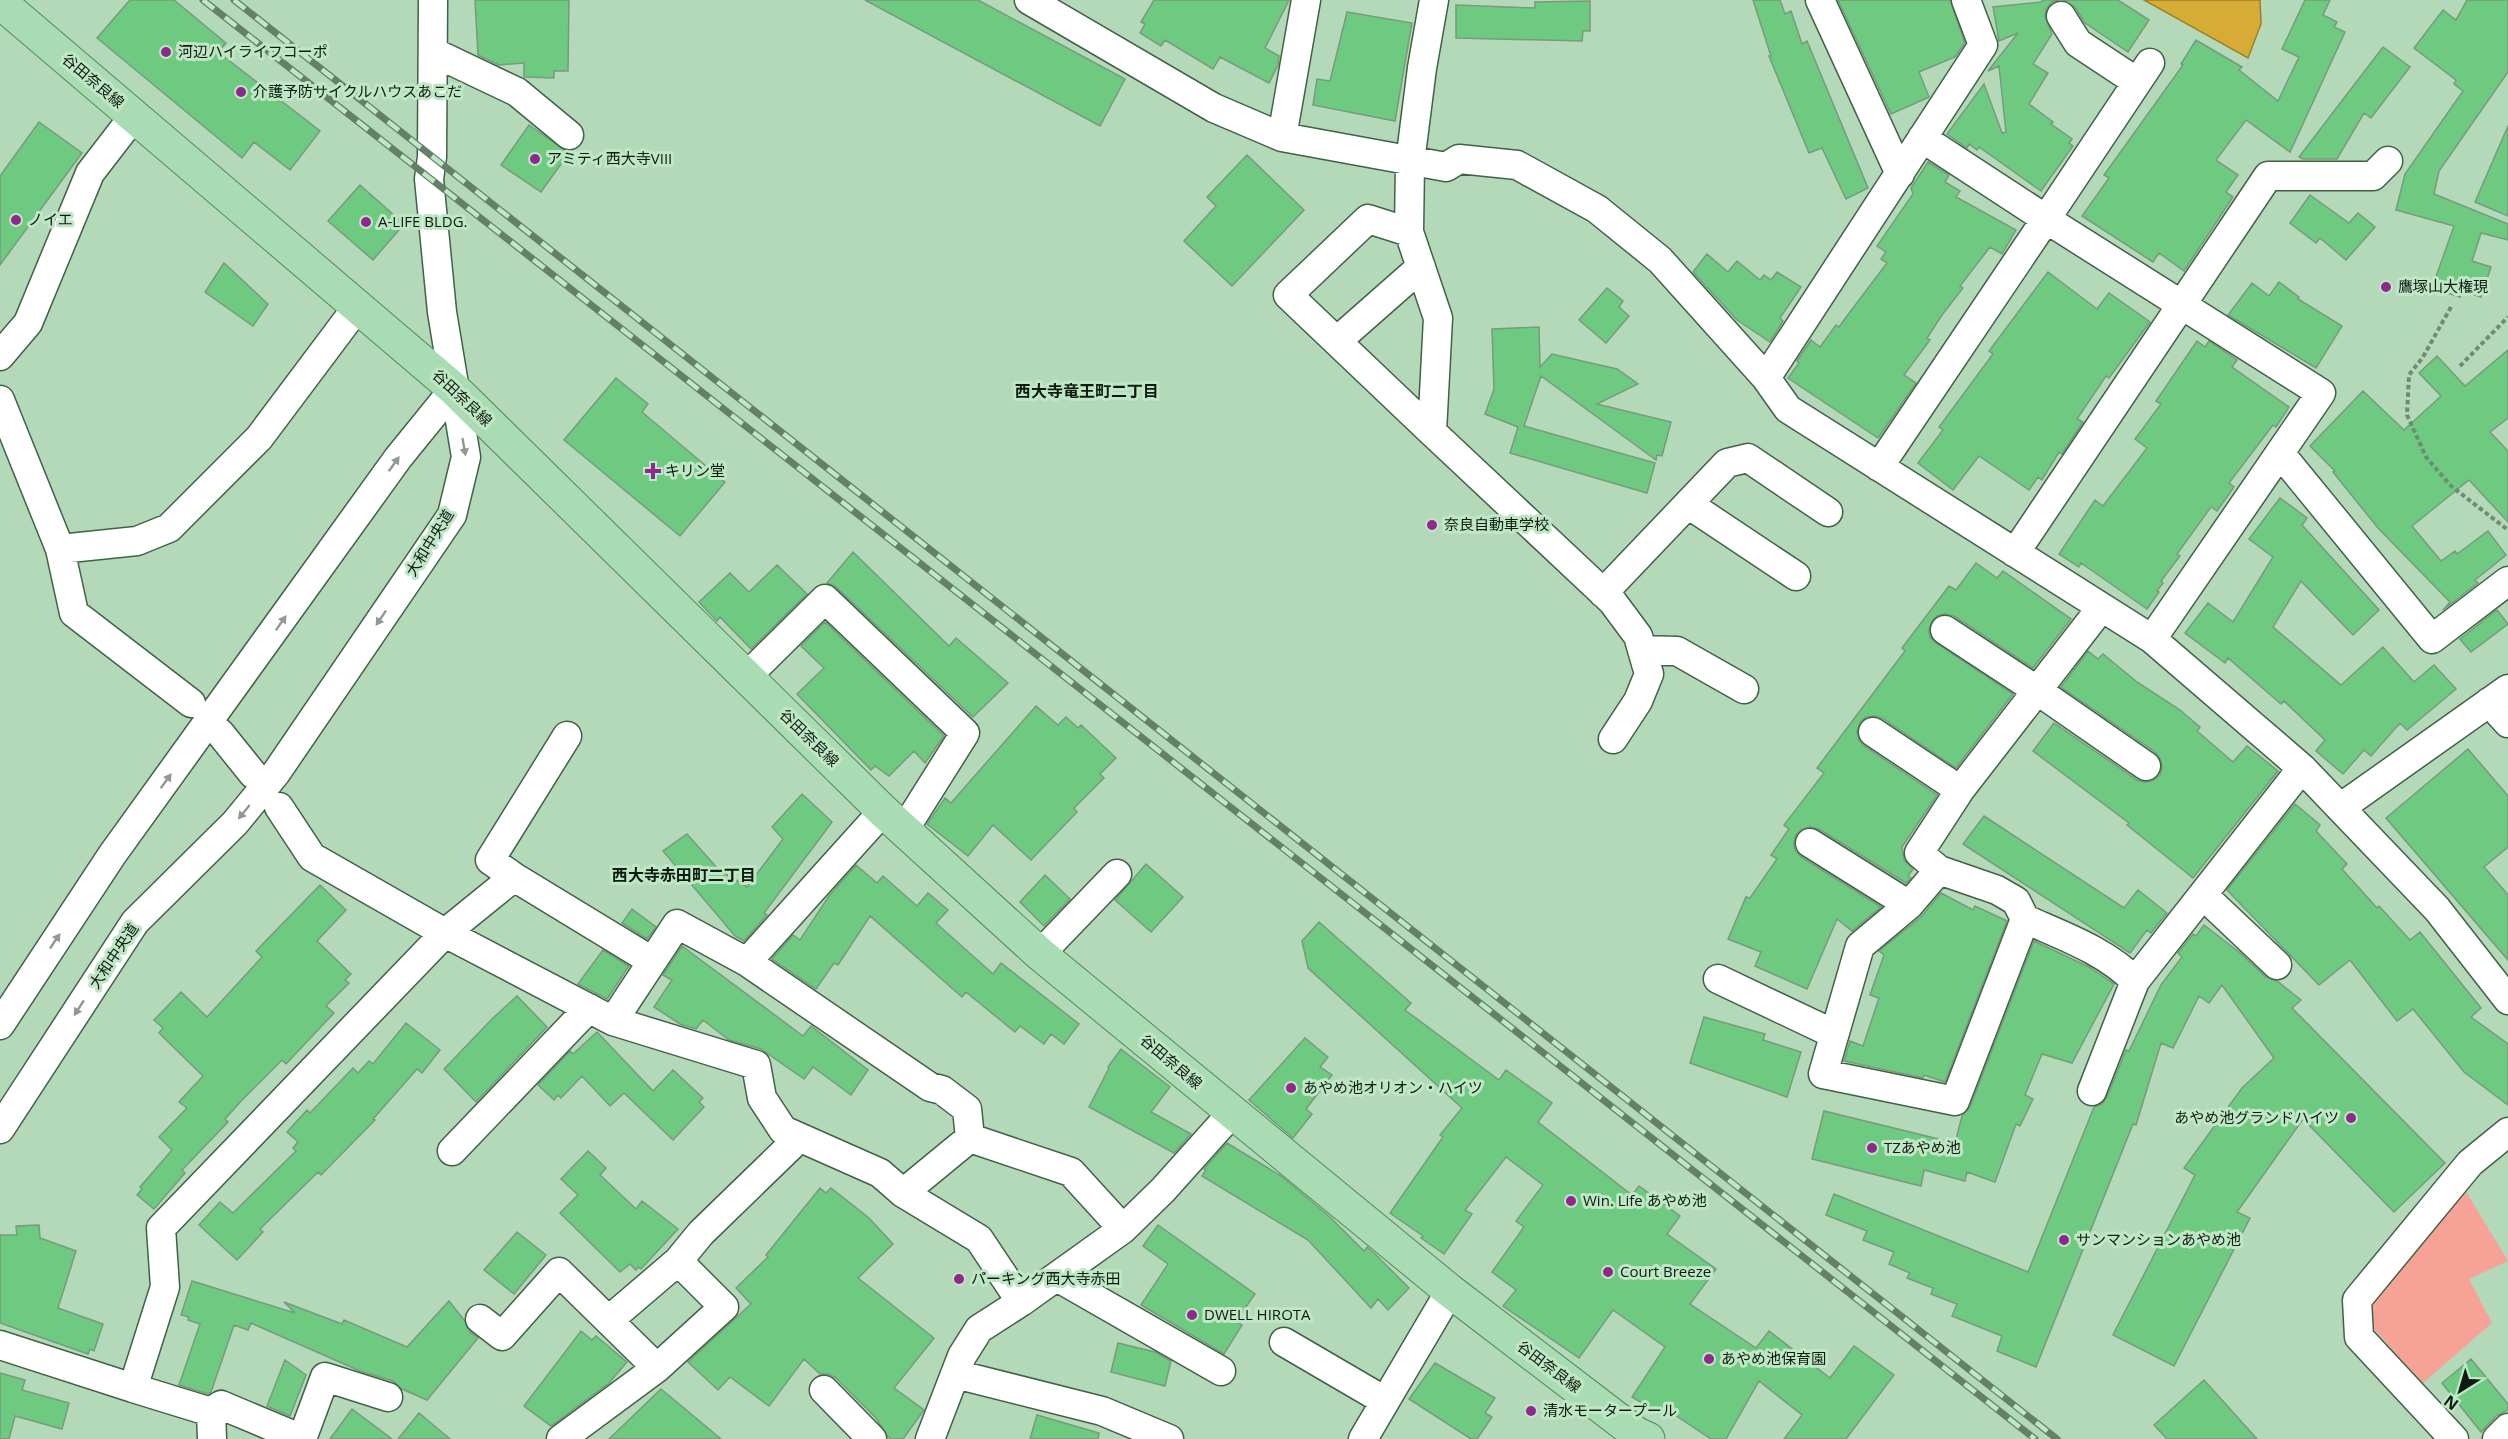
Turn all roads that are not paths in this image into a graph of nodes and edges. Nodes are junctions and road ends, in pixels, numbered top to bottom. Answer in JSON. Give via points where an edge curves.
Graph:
{"nodes":[{"id":1,"x":433,"y":0,"type":"edge"},
{"id":2,"x":1029,"y":0,"type":"edge"},
{"id":3,"x":1306,"y":0,"type":"edge"},
{"id":4,"x":1434,"y":0,"type":"edge"},
{"id":5,"x":1820,"y":0,"type":"edge"},
{"id":6,"x":1966,"y":0,"type":"edge"},
{"id":7,"x":0,"y":2,"type":"edge"},
{"id":8,"x":2061,"y":16,"type":"dead end"},
{"id":9,"x":433,"y":52,"type":"junction"},
{"id":10,"x":134,"y":116,"type":"junction"},
{"id":11,"x":569,"y":135,"type":"dead end"},
{"id":12,"x":1282,"y":137,"type":"junction"},
{"id":13,"x":1922,"y":138,"type":"junction"},
{"id":14,"x":2388,"y":161,"type":"dead end"},
{"id":15,"x":1410,"y":162,"type":"junction"},
{"id":16,"x":1899,"y":174,"type":"junction"},
{"id":17,"x":2046,"y":219,"type":"junction"},
{"id":18,"x":1409,"y":232,"type":"junction"},
{"id":19,"x":1421,"y":267,"type":"junction"},
{"id":20,"x":2182,"y":304,"type":"junction"},
{"id":21,"x":358,"y":306,"type":"junction"},
{"id":22,"x":1337,"y":341,"type":"junction"},
{"id":23,"x":0,"y":356,"type":"edge"},
{"id":24,"x":1766,"y":378,"type":"junction"},
{"id":25,"x":454,"y":389,"type":"junction"},
{"id":26,"x":0,"y":400,"type":"edge"},
{"id":27,"x":1432,"y":432,"type":"junction"},
{"id":28,"x":2280,"y":453,"type":"junction"},
{"id":29,"x":1879,"y":467,"type":"junction"},
{"id":30,"x":1688,"y":504,"type":"junction"},
{"id":31,"x":1828,"y":512,"type":"dead end"},
{"id":32,"x":60,"y":549,"type":"junction"},
{"id":33,"x":2015,"y":553,"type":"junction"},
{"id":34,"x":1796,"y":576,"type":"dead end"},
{"id":35,"x":2508,"y":581,"type":"edge"},
{"id":36,"x":1603,"y":593,"type":"junction"},
{"id":37,"x":2101,"y":608,"type":"junction"},
{"id":38,"x":1945,"y":630,"type":"dead end"},
{"id":39,"x":2152,"y":639,"type":"junction"},
{"id":40,"x":1642,"y":650,"type":"junction"},
{"id":41,"x":746,"y":677,"type":"junction"},
{"id":42,"x":1744,"y":689,"type":"dead end"},
{"id":43,"x":2038,"y":691,"type":"junction"},
{"id":44,"x":2499,"y":695,"type":"edge"},
{"id":45,"x":191,"y":704,"type":"dead end"},
{"id":46,"x":2508,"y":723,"type":"edge"},
{"id":47,"x":1874,"y":732,"type":"dead end"},
{"id":48,"x":220,"y":733,"type":"dead end"},
{"id":49,"x":567,"y":736,"type":"dead end"},
{"id":50,"x":1613,"y":740,"type":"dead end"},
{"id":51,"x":2146,"y":766,"type":"dead end"},
{"id":52,"x":2302,"y":768,"type":"junction"},
{"id":53,"x":253,"y":774,"type":"dead end"},
{"id":54,"x":1960,"y":790,"type":"junction"},
{"id":55,"x":279,"y":807,"type":"dead end"},
{"id":56,"x":2340,"y":807,"type":"junction"},
{"id":57,"x":894,"y":821,"type":"junction"},
{"id":58,"x":1810,"y":843,"type":"dead end"},
{"id":59,"x":1939,"y":870,"type":"junction"},
{"id":60,"x":1117,"y":874,"type":"dead end"},
{"id":61,"x":514,"y":877,"type":"junction"},
{"id":62,"x":2203,"y":895,"type":"junction"},
{"id":63,"x":1909,"y":905,"type":"junction"},
{"id":64,"x":2025,"y":919,"type":"junction"},
{"id":65,"x":445,"y":933,"type":"junction"},
{"id":66,"x":1040,"y":954,"type":"junction"},
{"id":67,"x":652,"y":961,"type":"junction"},
{"id":68,"x":747,"y":962,"type":"junction"},
{"id":69,"x":2277,"y":965,"type":"dead end"},
{"id":70,"x":1718,"y":979,"type":"dead end"},
{"id":71,"x":2136,"y":981,"type":"junction"},
{"id":72,"x":2508,"y":1000,"type":"edge"},
{"id":73,"x":601,"y":1015,"type":"junction"},
{"id":74,"x":0,"y":1025,"type":"edge"},
{"id":75,"x":1834,"y":1034,"type":"junction"},
{"id":76,"x":2092,"y":1091,"type":"dead end"},
{"id":77,"x":1232,"y":1113,"type":"junction"},
{"id":78,"x":0,"y":1129,"type":"edge"},
{"id":79,"x":2508,"y":1132,"type":"edge"},
{"id":80,"x":799,"y":1138,"type":"junction"},
{"id":81,"x":970,"y":1138,"type":"junction"},
{"id":82,"x":452,"y":1151,"type":"dead end"},
{"id":83,"x":903,"y":1192,"type":"junction"},
{"id":84,"x":1124,"y":1229,"type":"junction"},
{"id":85,"x":678,"y":1261,"type":"junction"},
{"id":86,"x":1057,"y":1277,"type":"junction"},
{"id":87,"x":1450,"y":1291,"type":"junction"},
{"id":88,"x":1021,"y":1302,"type":"junction"},
{"id":89,"x":480,"y":1319,"type":"dead end"},
{"id":90,"x":609,"y":1320,"type":"junction"},
{"id":91,"x":1284,"y":1342,"type":"dead end"},
{"id":92,"x":0,"y":1345,"type":"edge"},
{"id":93,"x":657,"y":1368,"type":"junction"},
{"id":94,"x":1221,"y":1371,"type":"dead end"},
{"id":95,"x":955,"y":1374,"type":"junction"},
{"id":96,"x":133,"y":1388,"type":"junction"},
{"id":97,"x":824,"y":1390,"type":"dead end"},
{"id":98,"x":388,"y":1397,"type":"dead end"},
{"id":99,"x":1385,"y":1401,"type":"junction"},
{"id":100,"x":211,"y":1426,"type":"edge"},
{"id":101,"x":2508,"y":1428,"type":"edge"},
{"id":102,"x":1639,"y":1437,"type":"edge"},
{"id":103,"x":561,"y":1439,"type":"edge"},
{"id":104,"x":872,"y":1439,"type":"edge"},
{"id":105,"x":930,"y":1439,"type":"edge"},
{"id":106,"x":1169,"y":1439,"type":"edge"},
{"id":107,"x":1363,"y":1439,"type":"edge"},
{"id":108,"x":2454,"y":1439,"type":"edge"},
{"id":109,"x":2497,"y":1439,"type":"edge"}],
"edges":[{"from":1,"to":9,"type":"street","name":"大和中央道"},
{"from":2,"to":12,"type":"street","via":[[1214,108]]},
{"from":3,"to":12,"type":"street"},
{"from":4,"to":15,"type":"street"},
{"from":5,"to":16,"type":"street"},
{"from":6,"to":13,"type":"street","via":[[1983,45]]},
{"from":7,"to":10,"type":"main road","name":"谷田奈良線"},
{"from":8,"to":17,"type":"street","via":[[2078,44],[2144,72]]},
{"from":9,"to":11,"type":"street","via":[[517,92]]},
{"from":9,"to":25,"type":"street","name":"大和中央道","via":[[429,179]]},
{"from":10,"to":21,"type":"main road","name":"谷田奈良線"},
{"from":10,"to":23,"type":"street","via":[[90,173],[28,323]]},
{"from":12,"to":15,"type":"street"},
{"from":13,"to":16,"type":"street"},
{"from":13,"to":17,"type":"street"},
{"from":14,"to":20,"type":"street","via":[[2373,176],[2268,176]]},
{"from":15,"to":18,"type":"street"},
{"from":15,"to":24,"type":"street","via":[[1446,168],[1459,159],[1517,165],[1597,208],[1660,260]]},
{"from":16,"to":24,"type":"street"},
{"from":17,"to":20,"type":"street"},
{"from":17,"to":29,"type":"street"},
{"from":18,"to":19,"type":"street"},
{"from":18,"to":22,"type":"street","via":[[1368,219],[1288,295]]},
{"from":19,"to":22,"type":"street"},
{"from":19,"to":27,"type":"street","via":[[1438,318]]},
{"from":20,"to":28,"type":"street","via":[[2321,393]]},
{"from":20,"to":33,"type":"street"},
{"from":21,"to":25,"type":"main road","name":"谷田奈良線"},
{"from":21,"to":32,"type":"street","via":[[259,438],[169,528],[137,541]]},
{"from":22,"to":27,"type":"street"},
{"from":24,"to":29,"type":"street","via":[[1788,409]]},
{"from":25,"to":41,"type":"main road","name":"谷田奈良線"},
{"from":74,"to":25,"type":"street","one_way":true,"via":[[112,855],[398,458]]},
{"from":25,"to":78,"type":"street","name":"大和中央道","one_way":true,"via":[[466,457],[452,514],[276,773],[235,824],[135,922]]},
{"from":26,"to":32,"type":"street"},
{"from":27,"to":36,"type":"street"},
{"from":28,"to":35,"type":"street","via":[[2432,639]]},
{"from":28,"to":39,"type":"street"},
{"from":29,"to":33,"type":"street"},
{"from":30,"to":31,"type":"street","via":[[1727,463],[1748,459]]},
{"from":30,"to":34,"type":"street"},
{"from":30,"to":36,"type":"street"},
{"from":32,"to":45,"type":"street","via":[[74,613]]},
{"from":33,"to":37,"type":"street"},
{"from":36,"to":40,"type":"street","via":[[1638,636]]},
{"from":37,"to":39,"type":"street"},
{"from":37,"to":43,"type":"street"},
{"from":38,"to":43,"type":"street"},
{"from":39,"to":52,"type":"street"},
{"from":40,"to":42,"type":"street","via":[[1677,651]]},
{"from":40,"to":50,"type":"street","via":[[1649,674],[1638,701]]},
{"from":41,"to":57,"type":"main road","name":"谷田奈良線"},
{"from":41,"to":57,"type":"street","via":[[825,599],[965,733]]},
{"from":43,"to":51,"type":"street"},
{"from":43,"to":54,"type":"street"},
{"from":44,"to":46,"type":"street"},
{"from":44,"to":56,"type":"street"},
{"from":47,"to":54,"type":"street"},
{"from":48,"to":53,"type":"street"},
{"from":49,"to":61,"type":"street","via":[[490,860]]},
{"from":52,"to":56,"type":"street"},
{"from":52,"to":62,"type":"street"},
{"from":54,"to":59,"type":"street","via":[[1919,853]]},
{"from":55,"to":65,"type":"street","via":[[312,857]]},
{"from":56,"to":72,"type":"street","via":[[2437,909]]},
{"from":57,"to":66,"type":"main road","name":"谷田奈良線"},
{"from":57,"to":68,"type":"street"},
{"from":58,"to":63,"type":"street"},
{"from":59,"to":63,"type":"street"},
{"from":59,"to":64,"type":"street","via":[[1997,890],[2016,901]]},
{"from":60,"to":66,"type":"street"},
{"from":61,"to":65,"type":"street"},
{"from":61,"to":67,"type":"street"},
{"from":62,"to":69,"type":"street"},
{"from":62,"to":71,"type":"street"},
{"from":63,"to":75,"type":"street","via":[[1860,946]]},
{"from":64,"to":71,"type":"street","via":[[2079,943],[2121,967]]},
{"from":64,"to":75,"type":"street","via":[[1955,1101],[1823,1074]]},
{"from":65,"to":73,"type":"street"},
{"from":65,"to":96,"type":"street","via":[[161,1228],[165,1287]]},
{"from":66,"to":77,"type":"main road","name":"谷田奈良線"},
{"from":67,"to":68,"type":"street","via":[[677,924]]},
{"from":67,"to":73,"type":"street"},
{"from":68,"to":81,"type":"street","via":[[967,1109]]},
{"from":70,"to":75,"type":"street"},
{"from":71,"to":76,"type":"street"},
{"from":73,"to":80,"type":"street","via":[[756,1065],[762,1098],[783,1130]]},
{"from":73,"to":82,"type":"street"},
{"from":77,"to":84,"type":"street"},
{"from":77,"to":87,"type":"main road","name":"谷田奈良線"},
{"from":79,"to":108,"type":"street","via":[[2470,1163],[2357,1300],[2359,1336]]},
{"from":80,"to":83,"type":"street","via":[[880,1173]]},
{"from":80,"to":85,"type":"street","via":[[701,1233]]},
{"from":81,"to":83,"type":"street"},
{"from":81,"to":84,"type":"street","via":[[1071,1172]]},
{"from":83,"to":88,"type":"street","via":[[980,1239]]},
{"from":84,"to":86,"type":"street"},
{"from":85,"to":90,"type":"street"},
{"from":85,"to":93,"type":"street","via":[[724,1307]]},
{"from":86,"to":88,"type":"street"},
{"from":86,"to":94,"type":"street"},
{"from":87,"to":99,"type":"street"},
{"from":87,"to":102,"type":"main road","name":"谷田奈良線"},
{"from":88,"to":95,"type":"street","via":[[979,1329]]},
{"from":89,"to":90,"type":"street","via":[[502,1336],[559,1272]]},
{"from":90,"to":93,"type":"street"},
{"from":91,"to":99,"type":"street"},
{"from":92,"to":96,"type":"street"},
{"from":93,"to":103,"type":"street"},
{"from":95,"to":105,"type":"street"},
{"from":95,"to":106,"type":"street","via":[[1102,1411]]},
{"from":96,"to":100,"type":"street"},
{"from":97,"to":104,"type":"street"},
{"from":98,"to":100,"type":"street","via":[[326,1377],[302,1439],[221,1406]]},
{"from":99,"to":107,"type":"street"},
{"from":101,"to":109,"type":"street"}]}
